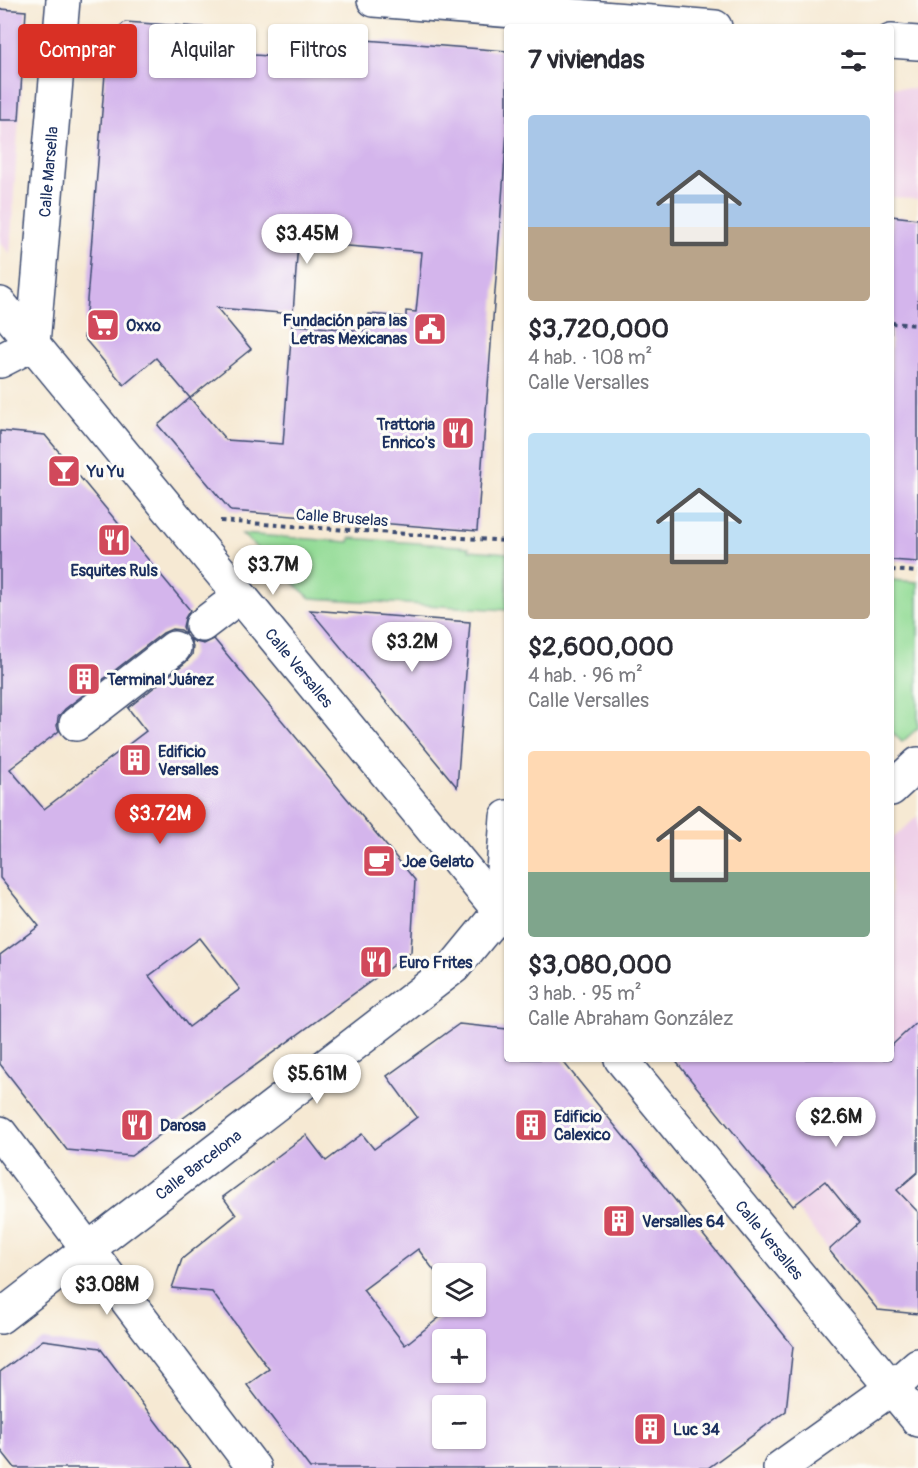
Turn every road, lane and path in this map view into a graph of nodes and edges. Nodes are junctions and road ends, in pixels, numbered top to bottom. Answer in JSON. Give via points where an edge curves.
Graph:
{"nodes":[{"id":1,"x":63,"y":0,"type":"edge"},
{"id":2,"x":374,"y":0,"type":"edge"},
{"id":3,"x":568,"y":14,"type":"edge"},
{"id":4,"x":681,"y":24,"type":"edge"},
{"id":5,"x":894,"y":41,"type":"edge"},
{"id":6,"x":918,"y":43,"type":"edge"},
{"id":7,"x":0,"y":304,"type":"edge"},
{"id":8,"x":894,"y":323,"type":"edge"},
{"id":9,"x":918,"y":325,"type":"edge"},
{"id":10,"x":33,"y":344,"type":"junction"},
{"id":11,"x":0,"y":361,"type":"edge"},
{"id":12,"x":175,"y":517,"type":"junction"},
{"id":13,"x":504,"y":541,"type":"edge"},
{"id":14,"x":894,"y":570,"type":"edge"},
{"id":15,"x":918,"y":572,"type":"edge"},
{"id":16,"x":240,"y":596,"type":"junction"},
{"id":17,"x":202,"y":625,"type":"dead end"},
{"id":18,"x":174,"y":648,"type":"dead end"},
{"id":19,"x":75,"y":724,"type":"dead end"},
{"id":20,"x":918,"y":764,"type":"edge"},
{"id":21,"x":894,"y":786,"type":"edge"},
{"id":22,"x":504,"y":891,"type":"edge"},
{"id":23,"x":503,"y":916,"type":"edge"},
{"id":24,"x":623,"y":1062,"type":"edge"},
{"id":25,"x":0,"y":1133,"type":"edge"},
{"id":26,"x":88,"y":1249,"type":"junction"},
{"id":27,"x":0,"y":1317,"type":"edge"},
{"id":28,"x":918,"y":1365,"type":"edge"},
{"id":29,"x":892,"y":1388,"type":"junction"},
{"id":30,"x":918,"y":1420,"type":"edge"},
{"id":31,"x":254,"y":1468,"type":"edge"},
{"id":32,"x":780,"y":1468,"type":"edge"}],
"edges":[{"from":1,"to":10,"type":"street","name":"Calle Marsella"},
{"from":2,"to":3,"type":"street"},
{"from":3,"to":4,"type":"street"},
{"from":5,"to":6,"type":"street"},
{"from":7,"to":10,"type":"street","name":"Calle Versalles"},
{"from":8,"to":9,"type":"path"},
{"from":10,"to":11,"type":"street"},
{"from":10,"to":12,"type":"street","name":"Calle Versalles"},
{"from":12,"to":13,"type":"path","name":"Calle Bruselas"},
{"from":12,"to":16,"type":"street","name":"Calle Versalles"},
{"from":14,"to":15,"type":"path"},
{"from":16,"to":17,"type":"street"},
{"from":16,"to":23,"type":"street","name":"Calle Versalles"},
{"from":18,"to":19,"type":"street"},
{"from":20,"to":21,"type":"street"},
{"from":22,"to":23,"type":"street"},
{"from":23,"to":26,"type":"street","name":"Calle Barcelona","via":[[454,967]]},
{"from":24,"to":29,"type":"street","name":"Calle Versalles"},
{"from":25,"to":26,"type":"street"},
{"from":26,"to":27,"type":"street","name":"Calle Barcelona"},
{"from":26,"to":31,"type":"street"},
{"from":28,"to":29,"type":"street"},
{"from":29,"to":30,"type":"street","name":"Calle Versalles"},
{"from":29,"to":32,"type":"street"}]}
